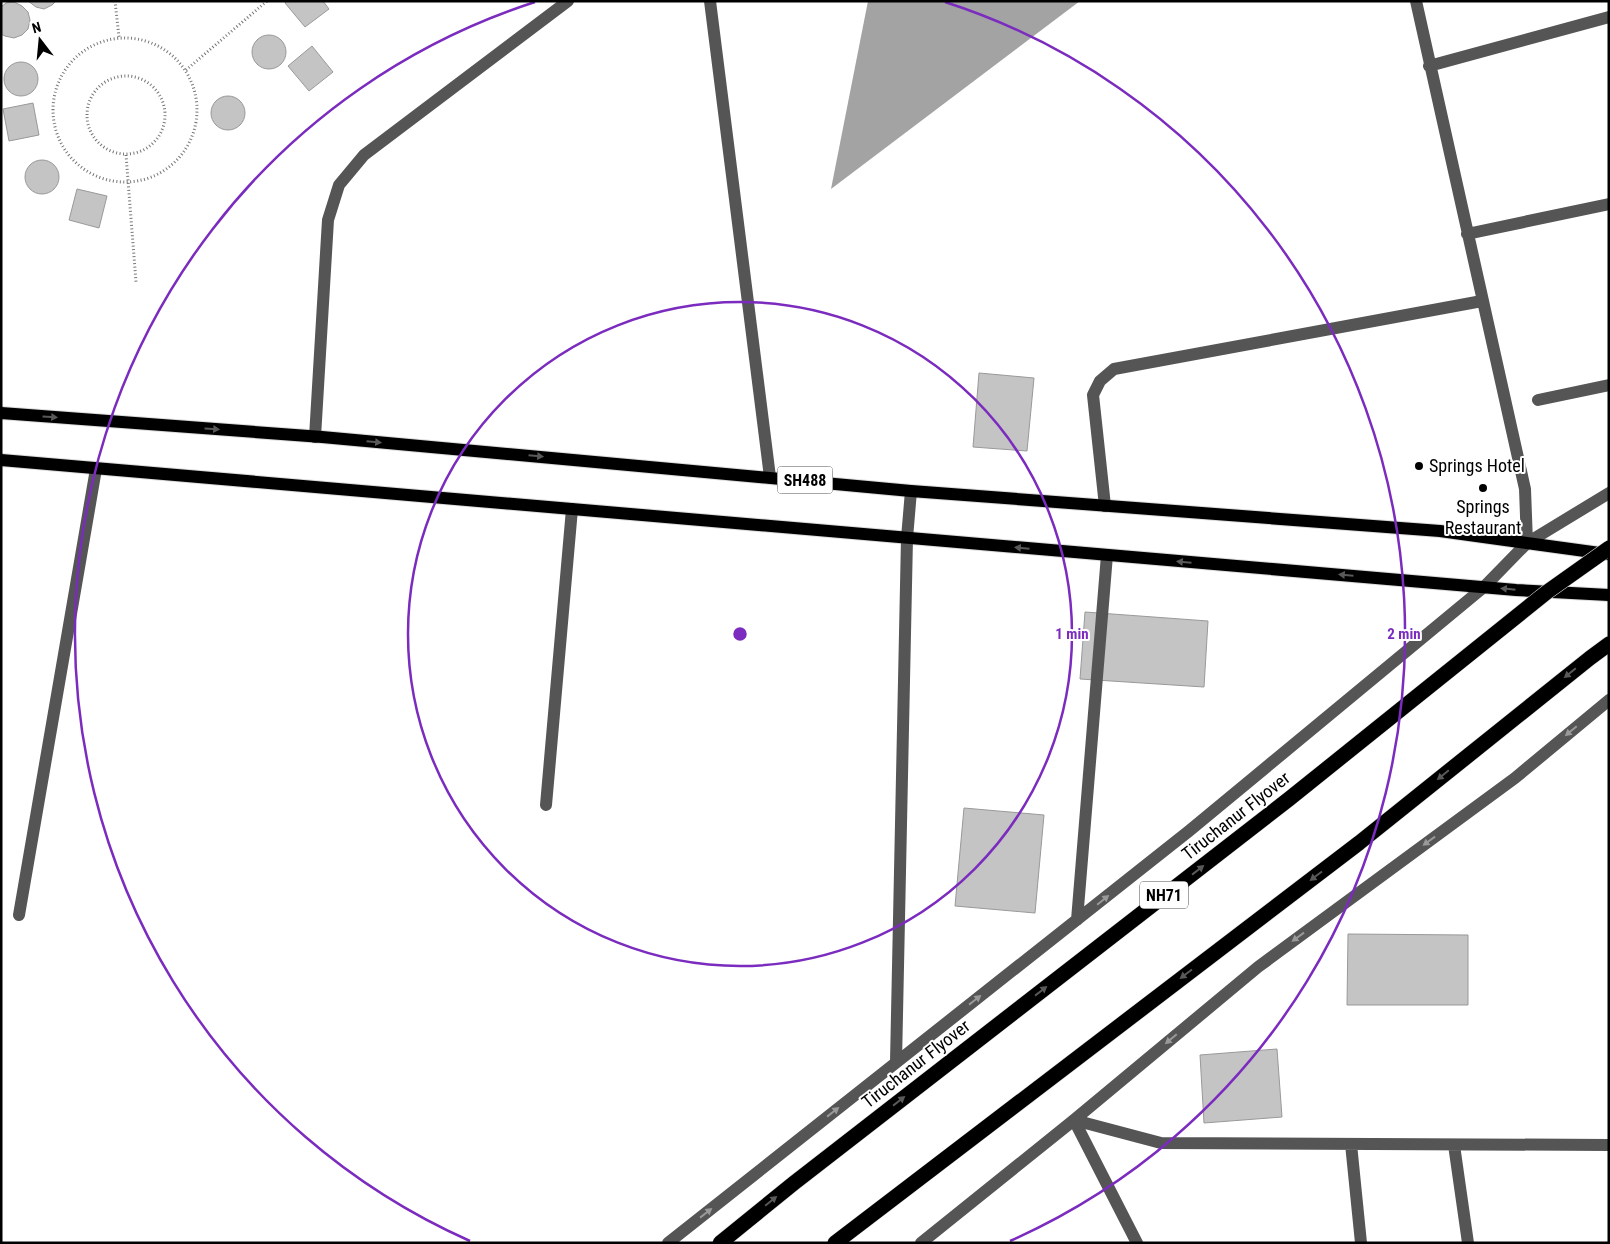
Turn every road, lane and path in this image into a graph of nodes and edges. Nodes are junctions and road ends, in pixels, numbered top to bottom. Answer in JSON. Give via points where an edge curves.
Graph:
{"nodes":[{"id":1,"x":115,"y":1,"type":"edge"},
{"id":2,"x":267,"y":1,"type":"edge"},
{"id":3,"x":568,"y":1,"type":"edge"},
{"id":4,"x":710,"y":1,"type":"edge"},
{"id":5,"x":1416,"y":1,"type":"edge"},
{"id":6,"x":1609,"y":17,"type":"edge"},
{"id":7,"x":119,"y":37,"type":"junction"},
{"id":8,"x":1429,"y":66,"type":"junction"},
{"id":9,"x":186,"y":70,"type":"junction"},
{"id":10,"x":126,"y":155,"type":"junction"},
{"id":11,"x":129,"y":182,"type":"junction"},
{"id":12,"x":1609,"y":204,"type":"edge"},
{"id":13,"x":1467,"y":234,"type":"junction"},
{"id":14,"x":136,"y":282,"type":"dead end"},
{"id":15,"x":1482,"y":301,"type":"junction"},
{"id":16,"x":1609,"y":385,"type":"edge"},
{"id":17,"x":1538,"y":400,"type":"dead end"},
{"id":18,"x":1,"y":413,"type":"edge"},
{"id":19,"x":315,"y":437,"type":"junction"},
{"id":20,"x":1,"y":460,"type":"edge"},
{"id":21,"x":96,"y":469,"type":"junction"},
{"id":22,"x":770,"y":477,"type":"junction"},
{"id":23,"x":911,"y":491,"type":"junction"},
{"id":24,"x":1609,"y":493,"type":"edge"},
{"id":25,"x":1105,"y":506,"type":"junction"},
{"id":26,"x":572,"y":509,"type":"junction"},
{"id":27,"x":906,"y":538,"type":"junction"},
{"id":28,"x":1528,"y":543,"type":"junction"},
{"id":29,"x":1609,"y":548,"type":"edge"},
{"id":30,"x":1609,"y":554,"type":"edge"},
{"id":31,"x":1107,"y":555,"type":"junction"},
{"id":32,"x":1484,"y":587,"type":"junction"},
{"id":33,"x":1609,"y":595,"type":"edge"},
{"id":34,"x":1609,"y":644,"type":"edge"},
{"id":35,"x":1609,"y":700,"type":"edge"},
{"id":36,"x":546,"y":805,"type":"dead end"},
{"id":37,"x":19,"y":915,"type":"dead end"},
{"id":38,"x":1077,"y":920,"type":"junction"},
{"id":39,"x":896,"y":1062,"type":"junction"},
{"id":40,"x":1074,"y":1120,"type":"junction"},
{"id":41,"x":1351,"y":1144,"type":"junction"},
{"id":42,"x":1454,"y":1145,"type":"junction"},
{"id":43,"x":1609,"y":1145,"type":"edge"},
{"id":44,"x":668,"y":1243,"type":"edge"},
{"id":45,"x":720,"y":1243,"type":"edge"},
{"id":46,"x":835,"y":1243,"type":"edge"},
{"id":47,"x":921,"y":1243,"type":"edge"},
{"id":48,"x":1138,"y":1243,"type":"edge"},
{"id":49,"x":1361,"y":1243,"type":"edge"},
{"id":50,"x":1468,"y":1243,"type":"edge"}],
"edges":[{"from":1,"to":7,"type":"path"},
{"from":2,"to":9,"type":"path"},
{"from":3,"to":19,"type":"street","via":[[364,154],[339,185],[328,220]]},
{"from":4,"to":22,"type":"street"},
{"from":5,"to":8,"type":"street"},
{"from":6,"to":8,"type":"street"},
{"from":7,"to":9,"type":"path","via":[[145,40],[168,52]]},
{"from":7,"to":11,"type":"path","via":[[92,45],[70,62],[56,86],[52,113],[58,140],[74,162],[97,177]]},
{"from":8,"to":13,"type":"street"},
{"from":9,"to":11,"type":"path","via":[[196,94],[197,120],[189,144],[173,164],[150,178]]},
{"from":10,"to":10,"type":"path","via":[[145,150],[159,138],[166,120],[164,102],[153,86],[136,77],[117,77],[100,85],[90,101],[87,120],[94,138],[108,150]]},
{"from":10,"to":11,"type":"path"},
{"from":11,"to":14,"type":"path"},
{"from":12,"to":13,"type":"street"},
{"from":13,"to":15,"type":"street"},
{"from":15,"to":25,"type":"street","via":[[1114,369],[1100,381],[1094,394]]},
{"from":15,"to":28,"type":"street","via":[[1524,489]]},
{"from":16,"to":17,"type":"street"},
{"from":18,"to":19,"type":"main road","number":"SH488","one_way":true},
{"from":19,"to":22,"type":"main road","number":"SH488","one_way":true},
{"from":20,"to":21,"type":"main road"},
{"from":21,"to":26,"type":"main road"},
{"from":21,"to":37,"type":"street"},
{"from":22,"to":23,"type":"main road","number":"SH488"},
{"from":23,"to":25,"type":"main road","number":"SH488"},
{"from":23,"to":27,"type":"street"},
{"from":24,"to":28,"type":"street"},
{"from":25,"to":28,"type":"main road","number":"SH488","via":[[1440,531]]},
{"from":26,"to":27,"type":"main road"},
{"from":26,"to":36,"type":"street"},
{"from":31,"to":27,"type":"main road","one_way":true},
{"from":27,"to":39,"type":"street"},
{"from":28,"to":30,"type":"main road","number":"SH488"},
{"from":28,"to":32,"type":"street"},
{"from":45,"to":29,"type":"highway","name":"Tiruchanur Flyover","number":"NH71","one_way":true,"bridge":true,"via":[[794,1182],[1289,799],[1548,592]]},
{"from":32,"to":31,"type":"main road","one_way":true},
{"from":31,"to":38,"type":"street"},
{"from":33,"to":32,"type":"main road","one_way":true},
{"from":38,"to":32,"type":"street","one_way":true},
{"from":34,"to":46,"type":"highway","one_way":true,"via":[[1359,843]]},
{"from":35,"to":40,"type":"street","one_way":true,"via":[[1515,778],[1258,967]]},
{"from":39,"to":38,"type":"street","one_way":true},
{"from":44,"to":39,"type":"street","one_way":true},
{"from":40,"to":41,"type":"street","via":[[1162,1144]]},
{"from":40,"to":47,"type":"street"},
{"from":40,"to":48,"type":"street"},
{"from":41,"to":42,"type":"street"},
{"from":41,"to":49,"type":"street"},
{"from":42,"to":43,"type":"street"},
{"from":42,"to":50,"type":"street"}]}
